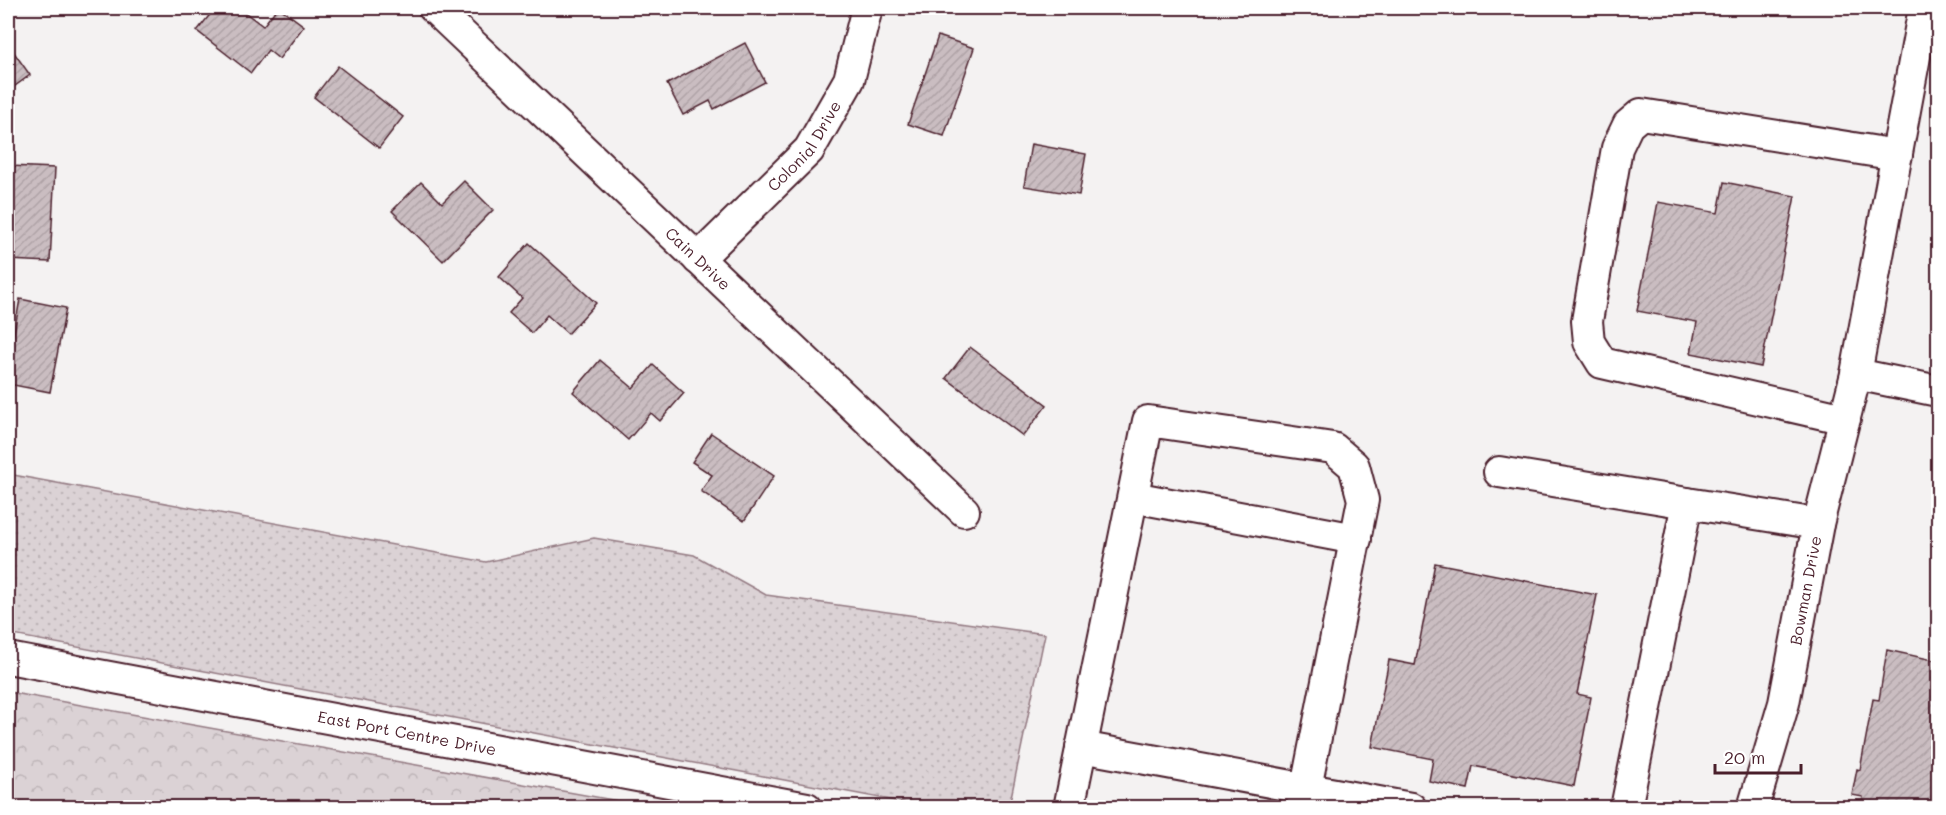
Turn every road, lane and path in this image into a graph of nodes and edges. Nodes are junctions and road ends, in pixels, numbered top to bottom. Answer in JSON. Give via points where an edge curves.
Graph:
{"nodes":[{"id":1,"x":434,"y":8,"type":"edge"},
{"id":2,"x":867,"y":8,"type":"edge"},
{"id":3,"x":1924,"y":8,"type":"edge"},
{"id":4,"x":1896,"y":155,"type":"junction"},
{"id":5,"x":698,"y":259,"type":"junction"},
{"id":6,"x":1856,"y":374,"type":"junction"},
{"id":7,"x":1938,"y":391,"type":"edge"},
{"id":8,"x":1845,"y":419,"type":"junction"},
{"id":9,"x":1499,"y":472,"type":"dead end"},
{"id":10,"x":1133,"y":497,"type":"junction"},
{"id":11,"x":1687,"y":503,"type":"junction"},
{"id":12,"x":964,"y":511,"type":"dead end"},
{"id":13,"x":1818,"y":524,"type":"junction"},
{"id":14,"x":1356,"y":539,"type":"junction"},
{"id":15,"x":8,"y":658,"type":"edge"},
{"id":16,"x":1082,"y":747,"type":"junction"},
{"id":17,"x":1303,"y":798,"type":"edge"},
{"id":18,"x":807,"y":807,"type":"edge"},
{"id":19,"x":1069,"y":807,"type":"edge"},
{"id":20,"x":1411,"y":807,"type":"edge"},
{"id":21,"x":1626,"y":807,"type":"edge"},
{"id":22,"x":1753,"y":807,"type":"edge"}],
"edges":[{"from":1,"to":5,"type":"street","name":"Cain Drive"},
{"from":2,"to":5,"type":"street","name":"Colonial Drive","via":[[849,80],[809,150]]},
{"from":3,"to":4,"type":"street","name":"Bowman Drive"},
{"from":4,"to":6,"type":"street","name":"Bowman Drive"},
{"from":4,"to":8,"type":"street","via":[[1641,114],[1628,125],[1617,148],[1587,321],[1589,342],[1602,363]]},
{"from":5,"to":12,"type":"street","name":"Cain Drive"},
{"from":6,"to":7,"type":"street"},
{"from":6,"to":8,"type":"street","name":"Bowman Drive"},
{"from":8,"to":13,"type":"street","name":"Bowman Drive"},
{"from":9,"to":11,"type":"street"},
{"from":10,"to":14,"type":"street"},
{"from":10,"to":14,"type":"street","via":[[1148,421],[1333,448],[1354,466],[1363,500]]},
{"from":10,"to":16,"type":"street"},
{"from":11,"to":13,"type":"street"},
{"from":11,"to":21,"type":"street"},
{"from":13,"to":22,"type":"street","name":"Bowman Drive","via":[[1784,704]]},
{"from":14,"to":17,"type":"street"},
{"from":15,"to":18,"type":"street","name":"East Port Centre Drive"},
{"from":16,"to":17,"type":"street"},
{"from":16,"to":19,"type":"street"},
{"from":17,"to":20,"type":"street"}]}
